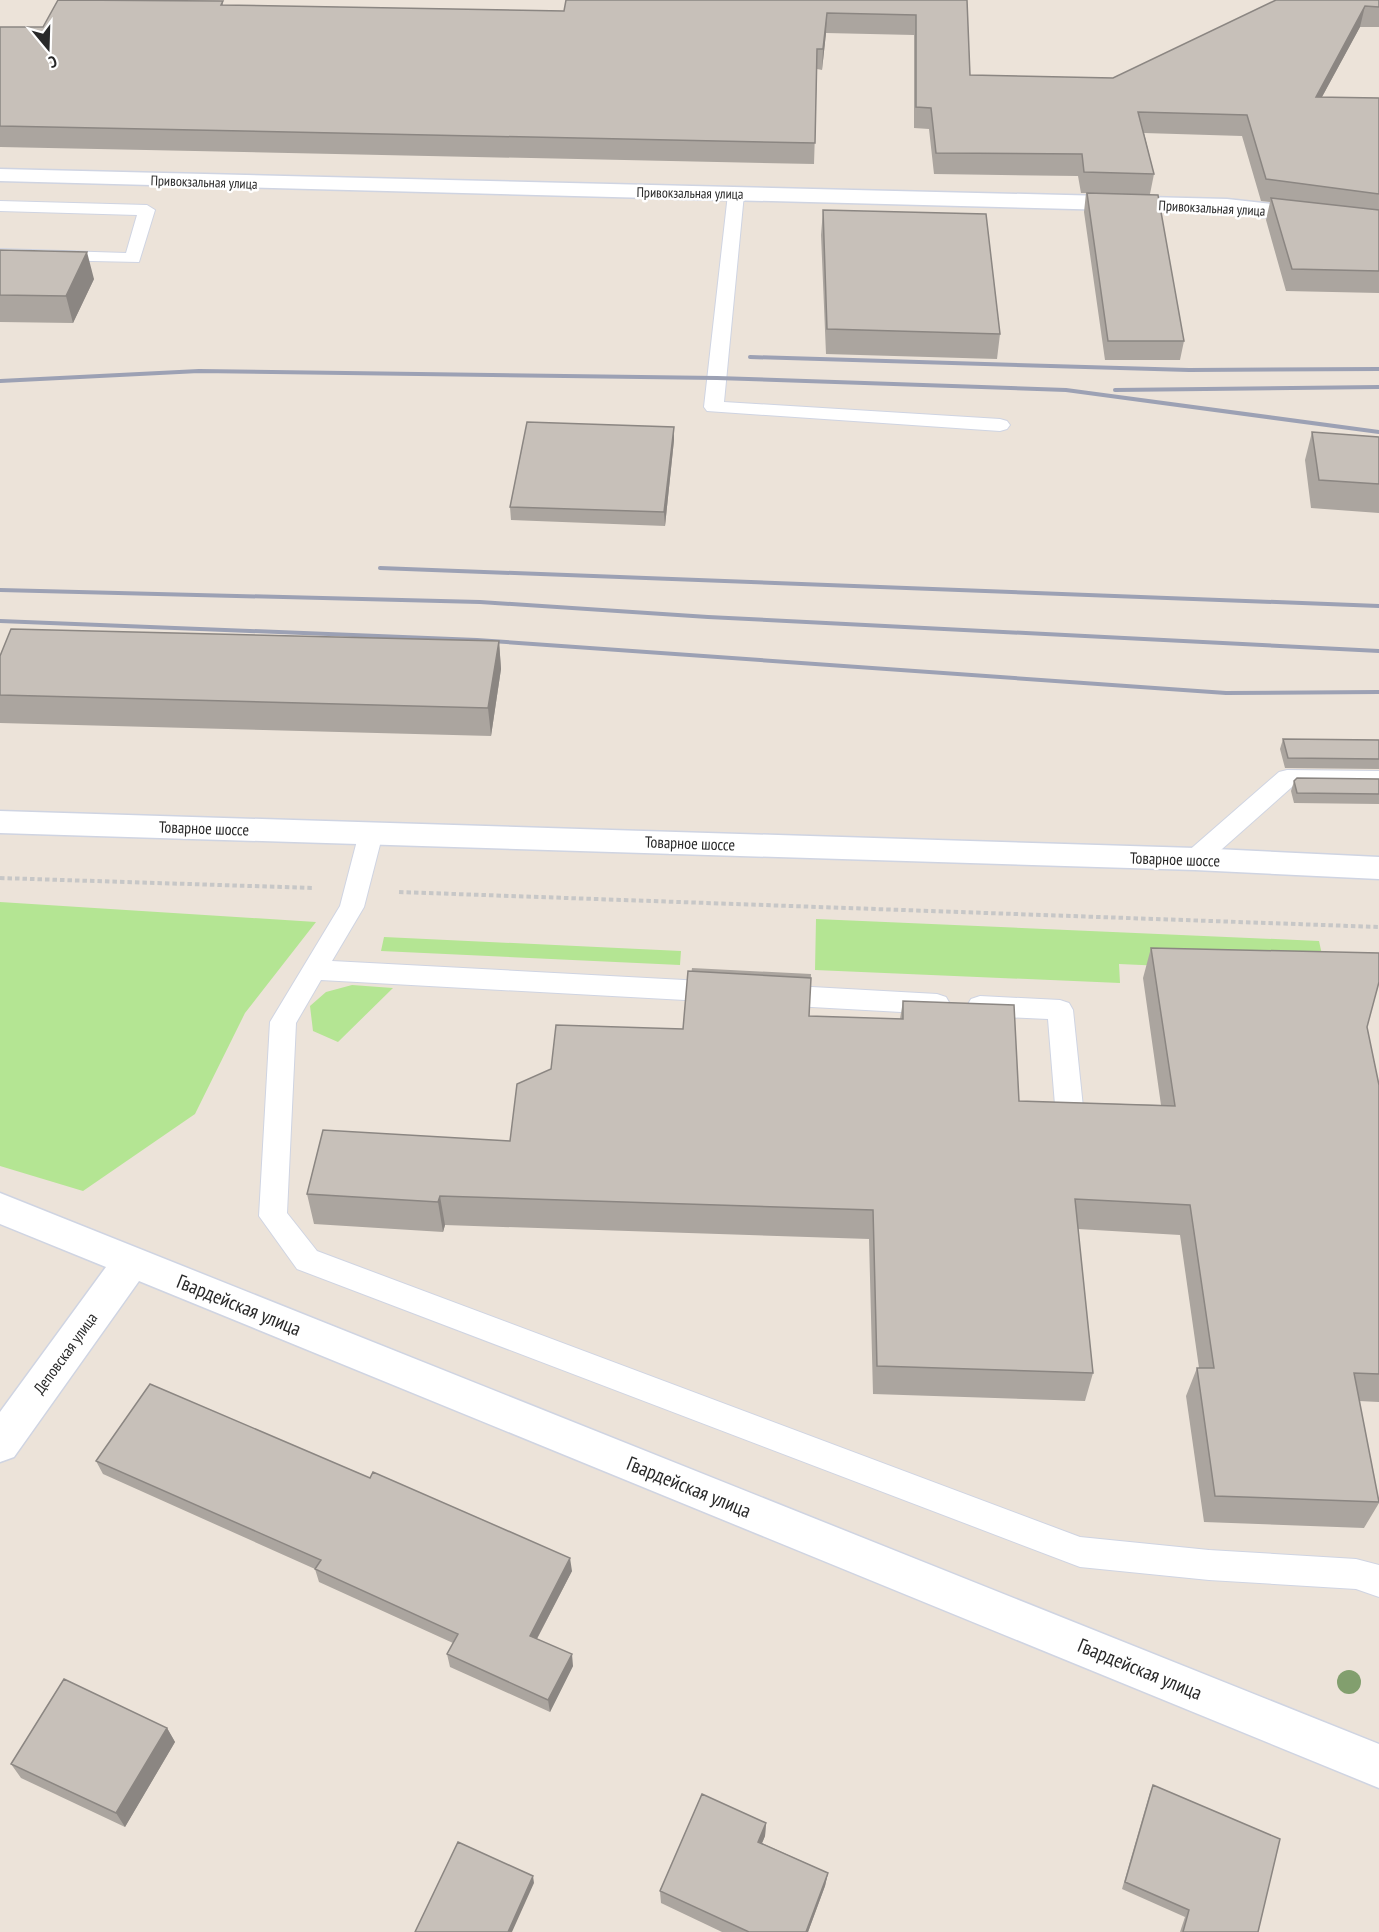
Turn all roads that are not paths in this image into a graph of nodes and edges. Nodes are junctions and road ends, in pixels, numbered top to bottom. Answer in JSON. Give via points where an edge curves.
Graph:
{"nodes":[{"id":1,"x":0,"y":175,"type":"edge"},
{"id":2,"x":736,"y":194,"type":"junction"},
{"id":3,"x":0,"y":206,"type":"edge"},
{"id":4,"x":1379,"y":224,"type":"edge"},
{"id":5,"x":0,"y":254,"type":"edge"},
{"id":6,"x":1000,"y":425,"type":"dead end"},
{"id":7,"x":1379,"y":779,"type":"edge"},
{"id":8,"x":0,"y":822,"type":"edge"},
{"id":9,"x":371,"y":833,"type":"junction"},
{"id":10,"x":1195,"y":860,"type":"junction"},
{"id":11,"x":1379,"y":868,"type":"edge"},
{"id":12,"x":314,"y":970,"type":"junction"},
{"id":13,"x":1070,"y":1117,"type":"edge"},
{"id":14,"x":0,"y":1208,"type":"edge"},
{"id":15,"x":131,"y":1262,"type":"junction"},
{"id":16,"x":0,"y":1444,"type":"edge"},
{"id":17,"x":1379,"y":1581,"type":"edge"},
{"id":18,"x":1379,"y":1766,"type":"edge"}],
"edges":[{"from":1,"to":2,"type":"street","name":"Привокзальная улица"},
{"from":2,"to":4,"type":"street","name":"Привокзальная улица","via":[[1227,206]]},
{"from":2,"to":6,"type":"lane","via":[[714,407]]},
{"from":3,"to":5,"type":"lane","via":[[147,210],[133,258]]},
{"from":7,"to":10,"type":"lane","via":[[1287,778]]},
{"from":8,"to":9,"type":"street","name":"Товарное шоссе"},
{"from":9,"to":10,"type":"street","name":"Товарное шоссе"},
{"from":9,"to":12,"type":"lane","via":[[352,907]]},
{"from":10,"to":11,"type":"street","name":"Товарное шоссе"},
{"from":12,"to":13,"type":"lane","via":[[1060,1010]]},
{"from":12,"to":17,"type":"lane","via":[[283,1022],[273,1216],[307,1260],[1080,1552],[1356,1574]]},
{"from":14,"to":15,"type":"street","name":"Гвардейская улица"},
{"from":15,"to":16,"type":"street","name":"Деповская улица"},
{"from":15,"to":18,"type":"street","name":"Гвардейская улица"}]}
